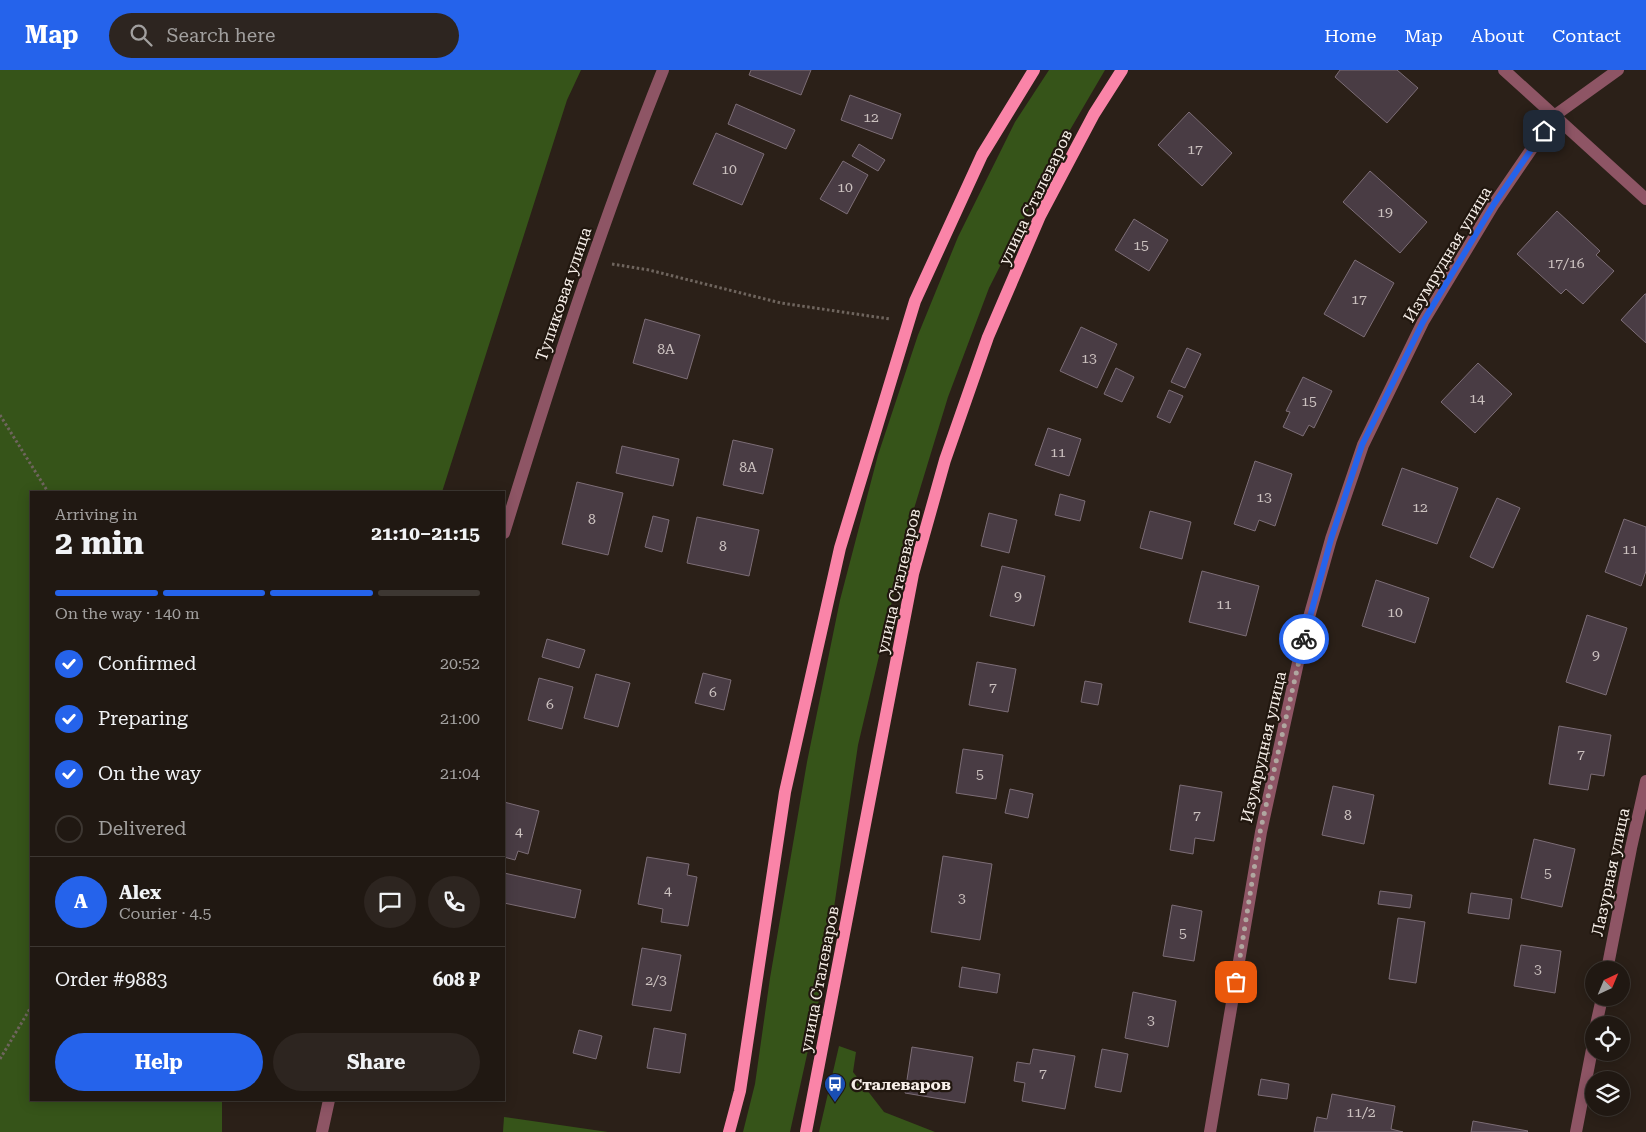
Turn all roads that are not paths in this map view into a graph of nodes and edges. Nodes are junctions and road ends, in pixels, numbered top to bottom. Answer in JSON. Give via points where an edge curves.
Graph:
{"nodes":[{"id":1,"x":663,"y":70,"type":"edge"},
{"id":2,"x":1034,"y":70,"type":"edge"},
{"id":3,"x":1122,"y":70,"type":"edge"},
{"id":4,"x":1504,"y":70,"type":"edge"},
{"id":5,"x":1618,"y":70,"type":"edge"},
{"id":6,"x":1554,"y":116,"type":"junction"},
{"id":7,"x":1646,"y":199,"type":"edge"},
{"id":8,"x":505,"y":530,"type":"edge"},
{"id":9,"x":1646,"y":781,"type":"edge"},
{"id":10,"x":1609,"y":961,"type":"edge"},
{"id":11,"x":1590,"y":1061,"type":"edge"},
{"id":12,"x":329,"y":1101,"type":"edge"},
{"id":13,"x":322,"y":1132,"type":"edge"},
{"id":14,"x":729,"y":1132,"type":"edge"},
{"id":15,"x":806,"y":1132,"type":"edge"},
{"id":16,"x":1210,"y":1132,"type":"edge"},
{"id":17,"x":1576,"y":1132,"type":"edge"}],
"edges":[{"from":1,"to":8,"type":"street","name":"Тупиковая улица","via":[[628,156],[550,382]]},
{"from":2,"to":14,"type":"main road","via":[[982,155],[915,301],[840,548],[785,792],[740,1091]]},
{"from":3,"to":15,"type":"main road","name":"улица Сталеваров","via":[[1094,114],[1040,216],[988,336],[945,460],[913,574]]},
{"from":4,"to":6,"type":"street"},
{"from":5,"to":6,"type":"street","name":"Изумрудная улица"},
{"from":6,"to":7,"type":"street"},
{"from":6,"to":16,"type":"street","name":"Изумрудная улица","via":[[1494,204],[1423,322],[1362,445],[1304,635],[1260,832]]},
{"from":9,"to":10,"type":"street","name":"Лазурная улица"},
{"from":11,"to":17,"type":"street"},
{"from":12,"to":13,"type":"street"}]}
